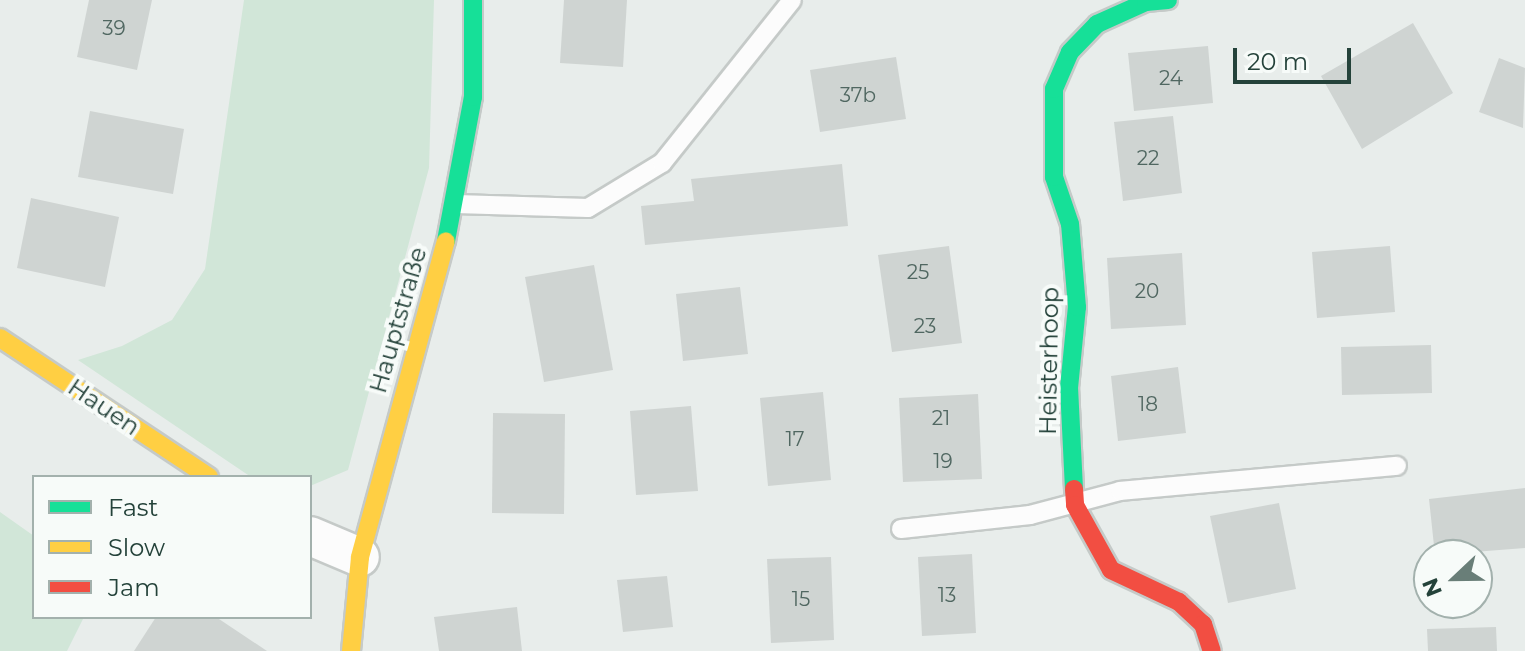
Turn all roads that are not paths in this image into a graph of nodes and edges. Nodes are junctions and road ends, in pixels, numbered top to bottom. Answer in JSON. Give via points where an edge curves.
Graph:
{"nodes":[{"id":1,"x":473,"y":0,"type":"edge"},
{"id":2,"x":792,"y":0,"type":"edge"},
{"id":3,"x":1168,"y":0,"type":"edge"},
{"id":4,"x":456,"y":204,"type":"junction"},
{"id":5,"x":0,"y":338,"type":"edge"},
{"id":6,"x":1397,"y":466,"type":"dead end"},
{"id":7,"x":206,"y":475,"type":"edge"},
{"id":8,"x":1075,"y":505,"type":"junction"},
{"id":9,"x":901,"y":529,"type":"dead end"},
{"id":10,"x":312,"y":537,"type":"edge"},
{"id":11,"x":360,"y":557,"type":"junction"},
{"id":12,"x":351,"y":651,"type":"edge"},
{"id":13,"x":1212,"y":651,"type":"edge"}],
"edges":[{"from":1,"to":4,"type":"street","name":"Hauptstraße","via":[[473,97]]},
{"from":2,"to":4,"type":"lane","via":[[662,163],[588,208]]},
{"from":3,"to":8,"type":"street","name":"Heisterhoop","via":[[1146,2],[1097,24],[1070,52],[1054,89],[1054,177],[1070,224],[1077,307],[1069,388]]},
{"from":4,"to":11,"type":"street","name":"Hauptstraße"},
{"from":5,"to":7,"type":"street","name":"Hauen"},
{"from":6,"to":8,"type":"lane","via":[[1120,491]]},
{"from":8,"to":9,"type":"lane"},
{"from":8,"to":13,"type":"street","name":"Heisterhoop","via":[[1111,570],[1179,602],[1203,624]]},
{"from":10,"to":11,"type":"street"},
{"from":11,"to":12,"type":"street","name":"Hauptstraße"}]}
